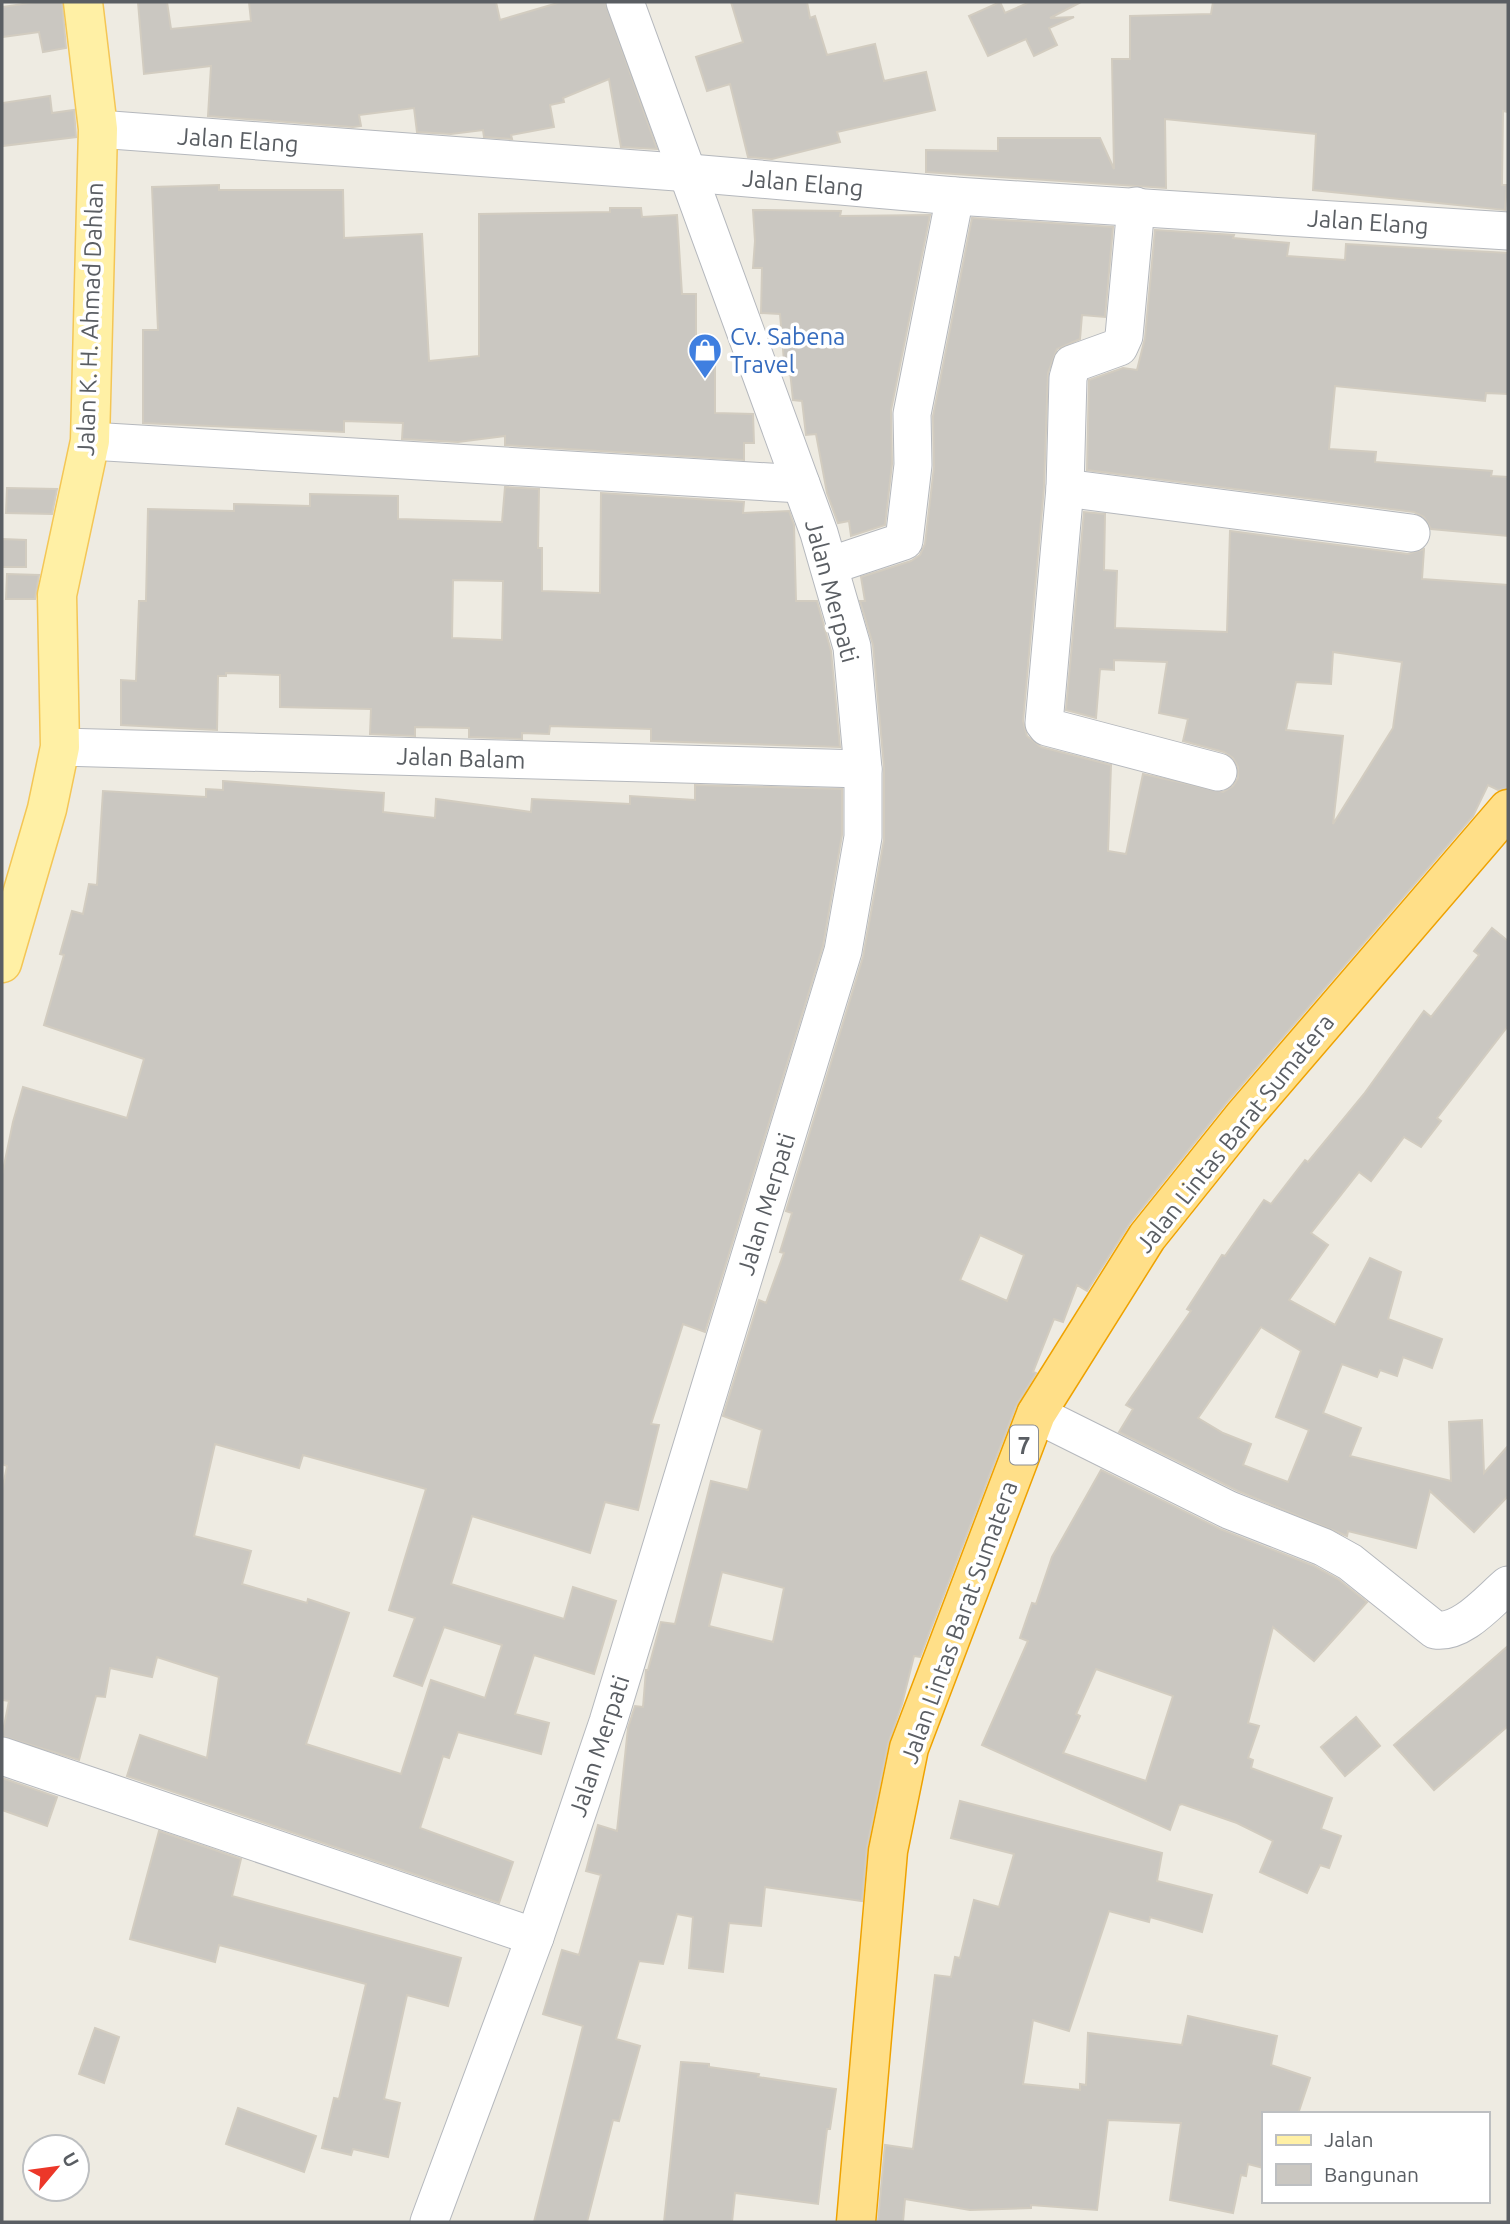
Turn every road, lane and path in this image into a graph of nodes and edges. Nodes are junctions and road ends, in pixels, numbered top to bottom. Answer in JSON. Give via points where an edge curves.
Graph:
{"nodes":[{"id":1,"x":83,"y":2,"type":"edge"},
{"id":2,"x":625,"y":2,"type":"edge"},
{"id":3,"x":98,"y":129,"type":"junction"},
{"id":4,"x":690,"y":173,"type":"junction"},
{"id":5,"x":955,"y":196,"type":"junction"},
{"id":6,"x":1136,"y":206,"type":"junction"},
{"id":7,"x":1508,"y":231,"type":"edge"},
{"id":8,"x":90,"y":441,"type":"junction"},
{"id":9,"x":801,"y":484,"type":"junction"},
{"id":10,"x":1065,"y":488,"type":"junction"},
{"id":11,"x":1410,"y":533,"type":"dead end"},
{"id":12,"x":829,"y":566,"type":"junction"},
{"id":13,"x":60,"y":747,"type":"junction"},
{"id":14,"x":863,"y":769,"type":"junction"},
{"id":15,"x":1218,"y":772,"type":"dead end"},
{"id":16,"x":1508,"y":809,"type":"edge"},
{"id":17,"x":2,"y":963,"type":"edge"},
{"id":18,"x":1036,"y":1414,"type":"junction"},
{"id":19,"x":1508,"y":1585,"type":"edge"},
{"id":20,"x":2,"y":1756,"type":"edge"},
{"id":21,"x":535,"y":1937,"type":"junction"},
{"id":22,"x":429,"y":2222,"type":"edge"},
{"id":23,"x":856,"y":2222,"type":"edge"}],
"edges":[{"from":1,"to":3,"type":"main road","name":"Jalan K. H. Ahmad Dahlan"},
{"from":2,"to":4,"type":"street","name":"Jalan Merpati"},
{"from":3,"to":4,"type":"street","name":"Jalan Elang"},
{"from":3,"to":8,"type":"main road","name":"Jalan K. H. Ahmad Dahlan"},
{"from":4,"to":5,"type":"street","name":"Jalan Elang"},
{"from":4,"to":9,"type":"street","name":"Jalan Merpati"},
{"from":5,"to":6,"type":"street","name":"Jalan Elang"},
{"from":5,"to":12,"type":"street","via":[[912,414],[913,465],[904,541]]},
{"from":6,"to":7,"type":"street","name":"Jalan Elang"},
{"from":6,"to":10,"type":"street","via":[[1124,336],[1119,347],[1072,364],[1068,378]]},
{"from":8,"to":9,"type":"street"},
{"from":8,"to":13,"type":"main road","name":"Jalan K. H. Ahmad Dahlan","via":[[57,595]]},
{"from":9,"to":12,"type":"street","name":"Jalan Merpati"},
{"from":10,"to":11,"type":"street"},
{"from":10,"to":15,"type":"street","via":[[1047,727]]},
{"from":12,"to":14,"type":"street","name":"Jalan Merpati","via":[[852,647]]},
{"from":13,"to":14,"type":"street","name":"Jalan Balam"},
{"from":13,"to":17,"type":"main road","name":"Jalan K. H. Ahmad Dahlan","via":[[47,809]]},
{"from":14,"to":21,"type":"street","name":"Jalan Merpati","via":[[863,837],[843,951],[608,1722]]},
{"from":16,"to":18,"type":"highway","name":"Jalan Lintas Barat Sumatera","number":"7","via":[[1244,1116],[1147,1237]]},
{"from":18,"to":19,"type":"street","via":[[1229,1510],[1323,1547],[1350,1562],[1436,1630],[1458,1626]]},
{"from":18,"to":23,"type":"highway","name":"Jalan Lintas Barat Sumatera","number":"7","via":[[909,1748],[888,1851]]},
{"from":20,"to":21,"type":"street"},
{"from":21,"to":22,"type":"street","name":"Jalan Merpati"}]}
